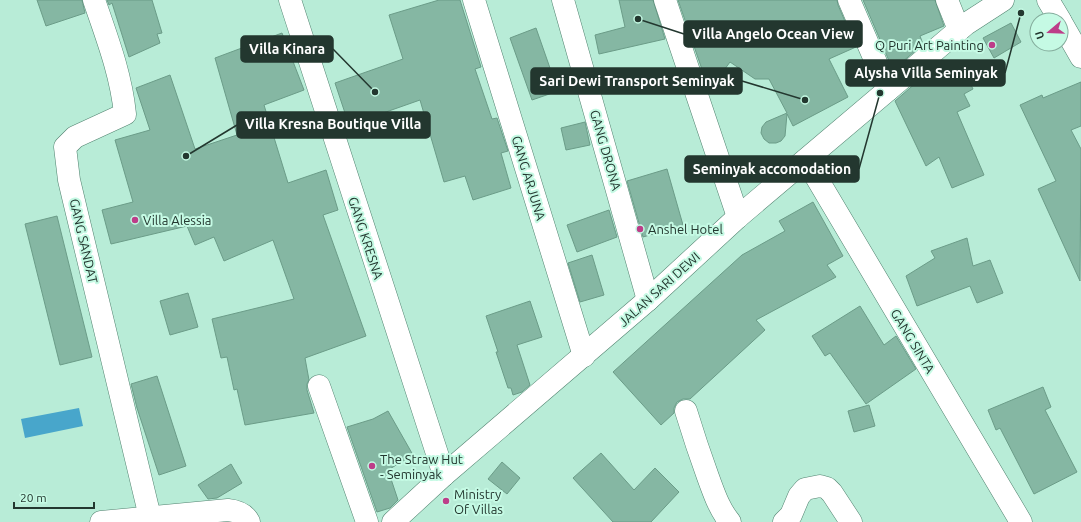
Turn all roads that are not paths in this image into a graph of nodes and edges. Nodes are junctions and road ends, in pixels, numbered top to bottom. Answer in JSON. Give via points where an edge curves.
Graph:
{"nodes":[{"id":1,"x":94,"y":0,"type":"edge"},
{"id":2,"x":290,"y":0,"type":"edge"},
{"id":3,"x":474,"y":0,"type":"edge"},
{"id":4,"x":564,"y":0,"type":"edge"},
{"id":5,"x":665,"y":0,"type":"edge"},
{"id":6,"x":849,"y":0,"type":"edge"},
{"id":7,"x":947,"y":0,"type":"edge"},
{"id":8,"x":1003,"y":0,"type":"edge"},
{"id":9,"x":1048,"y":0,"type":"edge"},
{"id":10,"x":1055,"y":12,"type":"edge"},
{"id":11,"x":958,"y":30,"type":"junction"},
{"id":12,"x":1069,"y":36,"type":"edge"},
{"id":13,"x":1081,"y":57,"type":"edge"},
{"id":14,"x":888,"y":90,"type":"junction"},
{"id":15,"x":806,"y":160,"type":"junction"},
{"id":16,"x":738,"y":217,"type":"junction"},
{"id":17,"x":648,"y":300,"type":"junction"},
{"id":18,"x":584,"y":356,"type":"junction"},
{"id":19,"x":319,"y":386,"type":"dead end"},
{"id":20,"x":686,"y":411,"type":"dead end"},
{"id":21,"x":444,"y":475,"type":"junction"},
{"id":22,"x":150,"y":517,"type":"junction"},
{"id":23,"x":101,"y":522,"type":"edge"},
{"id":24,"x":249,"y":522,"type":"edge"},
{"id":25,"x":367,"y":522,"type":"edge"},
{"id":26,"x":393,"y":522,"type":"edge"},
{"id":27,"x":730,"y":522,"type":"edge"},
{"id":28,"x":784,"y":522,"type":"edge"},
{"id":29,"x":851,"y":522,"type":"edge"},
{"id":30,"x":1021,"y":522,"type":"edge"}],
"edges":[{"from":1,"to":22,"type":"street","name":"GANG SANDAT","via":[[123,91],[125,114],[75,137],[65,147],[66,161]]},
{"from":2,"to":21,"type":"street","name":"GANG KRESNA"},
{"from":3,"to":18,"type":"street","name":"GANG ARJUNA"},
{"from":4,"to":17,"type":"street","name":"GANG DRONA"},
{"from":5,"to":16,"type":"street"},
{"from":6,"to":14,"type":"street"},
{"from":7,"to":11,"type":"street"},
{"from":8,"to":11,"type":"street","name":"JALAN SARI DEWI"},
{"from":9,"to":10,"type":"street"},
{"from":11,"to":14,"type":"street","name":"JALAN SARI DEWI"},
{"from":12,"to":13,"type":"street"},
{"from":14,"to":15,"type":"street","name":"JALAN SARI DEWI"},
{"from":15,"to":16,"type":"street","name":"JALAN SARI DEWI"},
{"from":15,"to":30,"type":"street","name":"GANG SINTA"},
{"from":16,"to":17,"type":"street","name":"JALAN SARI DEWI"},
{"from":17,"to":18,"type":"street","name":"JALAN SARI DEWI"},
{"from":18,"to":21,"type":"street","name":"JALAN SARI DEWI"},
{"from":19,"to":25,"type":"street"},
{"from":20,"to":27,"type":"street","via":[[713,492]]},
{"from":21,"to":26,"type":"street","name":"JALAN SARI DEWI"},
{"from":22,"to":23,"type":"street"},
{"from":22,"to":24,"type":"street","via":[[228,510],[244,515]]},
{"from":28,"to":29,"type":"street","via":[[791,515],[805,489],[820,486],[827,488]]}]}
